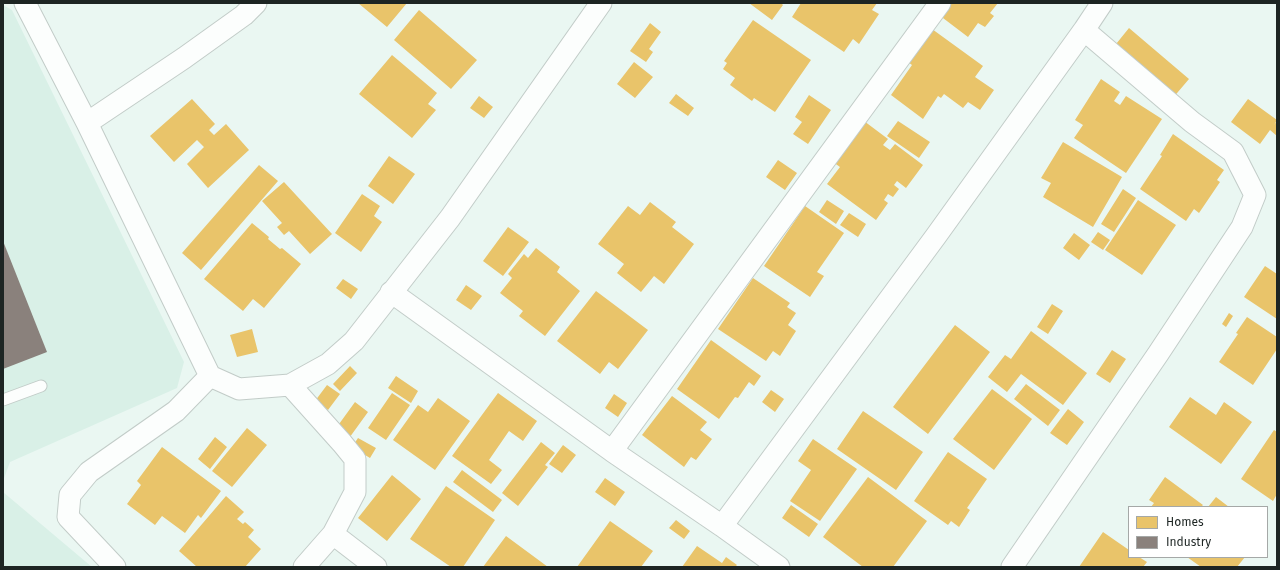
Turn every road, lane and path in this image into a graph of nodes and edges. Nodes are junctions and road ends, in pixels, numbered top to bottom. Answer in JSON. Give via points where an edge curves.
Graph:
{"nodes":[{"id":1,"x":25,"y":3,"type":"edge"},
{"id":2,"x":256,"y":3,"type":"edge"},
{"id":3,"x":601,"y":3,"type":"edge"},
{"id":4,"x":940,"y":3,"type":"edge"},
{"id":5,"x":1102,"y":3,"type":"edge"},
{"id":6,"x":1084,"y":30,"type":"junction"},
{"id":7,"x":87,"y":123,"type":"junction"},
{"id":8,"x":391,"y":292,"type":"junction"},
{"id":9,"x":210,"y":376,"type":"junction"},
{"id":10,"x":290,"y":385,"type":"junction"},
{"id":11,"x":41,"y":386,"type":"dead end"},
{"id":12,"x":3,"y":400,"type":"edge"},
{"id":13,"x":612,"y":451,"type":"junction"},
{"id":14,"x":722,"y":526,"type":"junction"},
{"id":15,"x":333,"y":534,"type":"junction"},
{"id":16,"x":115,"y":567,"type":"edge"},
{"id":17,"x":304,"y":567,"type":"edge"},
{"id":18,"x":376,"y":567,"type":"edge"},
{"id":19,"x":779,"y":567,"type":"edge"},
{"id":20,"x":1012,"y":567,"type":"edge"}],
"edges":[{"from":1,"to":7,"type":"street"},
{"from":2,"to":7,"type":"street","via":[[244,15],[184,58]]},
{"from":3,"to":8,"type":"street","via":[[450,218]]},
{"from":4,"to":13,"type":"street"},
{"from":5,"to":6,"type":"street"},
{"from":6,"to":14,"type":"street"},
{"from":6,"to":20,"type":"street","via":[[1192,122],[1233,152],[1255,195],[1242,227]]},
{"from":7,"to":9,"type":"street"},
{"from":8,"to":10,"type":"street","via":[[354,341],[328,364]]},
{"from":8,"to":13,"type":"street"},
{"from":9,"to":10,"type":"street","via":[[239,389]]},
{"from":9,"to":16,"type":"street","via":[[176,412],[89,472],[70,495],[68,517]]},
{"from":10,"to":15,"type":"street","via":[[355,459],[355,492]]},
{"from":11,"to":12,"type":"lane"},
{"from":13,"to":14,"type":"street"},
{"from":14,"to":19,"type":"street"},
{"from":15,"to":17,"type":"street"},
{"from":15,"to":18,"type":"street"}]}
